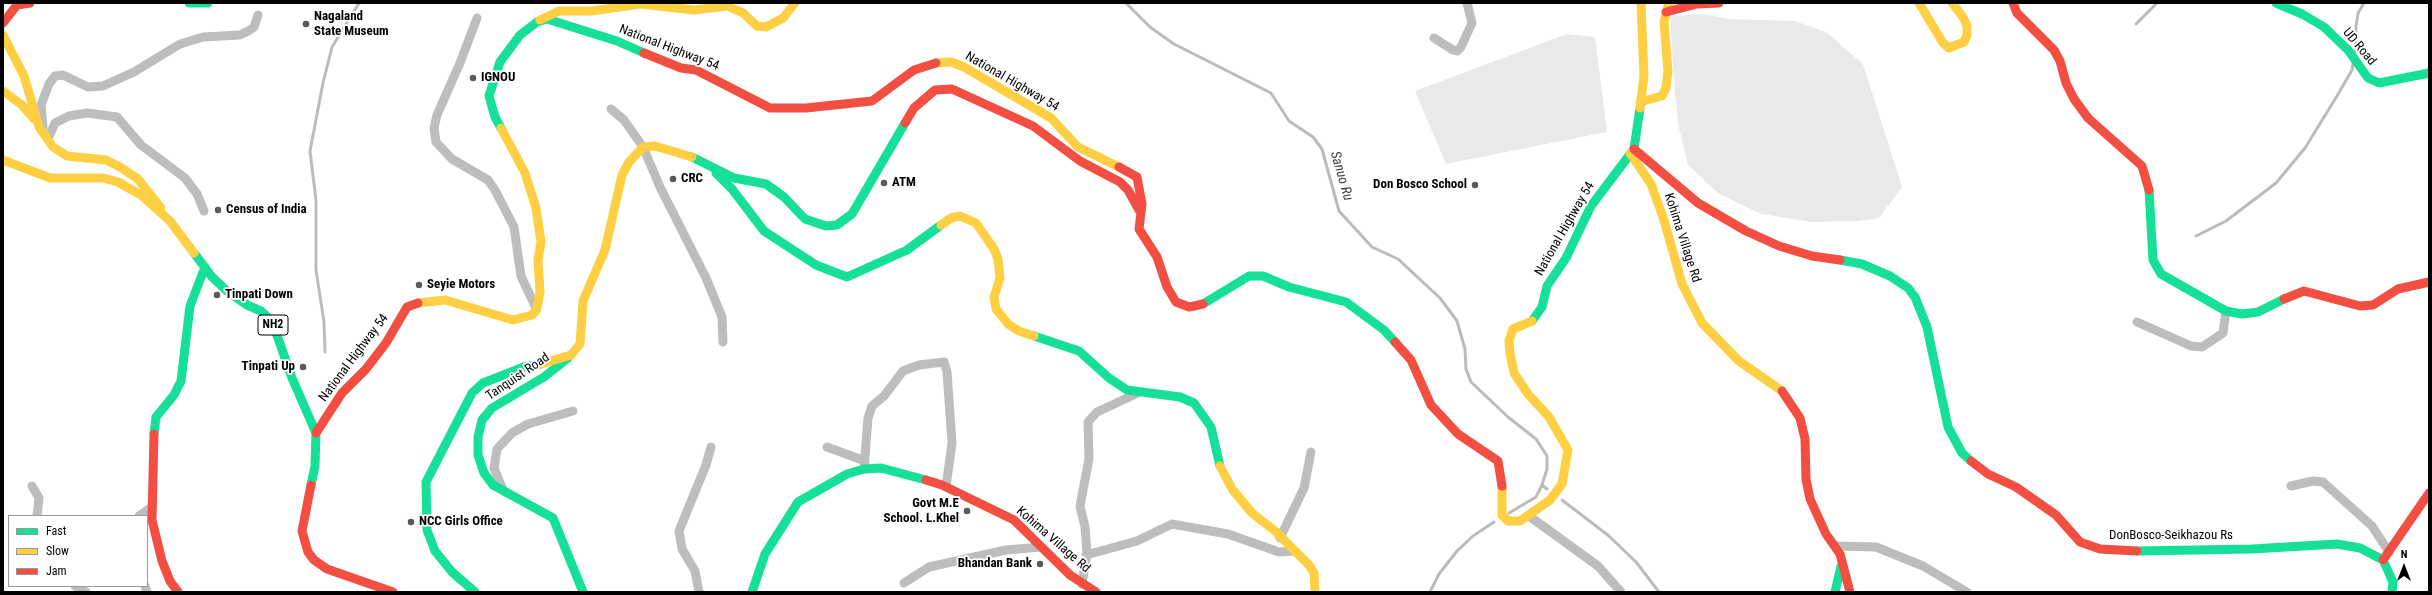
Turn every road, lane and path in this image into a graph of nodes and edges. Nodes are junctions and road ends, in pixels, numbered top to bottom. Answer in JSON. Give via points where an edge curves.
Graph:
{"nodes":[{"id":1,"x":30,"y":3,"type":"edge"},
{"id":2,"x":189,"y":3,"type":"edge"},
{"id":3,"x":208,"y":3,"type":"edge"},
{"id":4,"x":795,"y":3,"type":"edge"},
{"id":5,"x":1466,"y":3,"type":"edge"},
{"id":6,"x":1641,"y":3,"type":"edge"},
{"id":7,"x":1719,"y":3,"type":"edge"},
{"id":8,"x":1919,"y":3,"type":"edge"},
{"id":9,"x":1952,"y":3,"type":"edge"},
{"id":10,"x":2014,"y":3,"type":"edge"},
{"id":11,"x":2276,"y":3,"type":"edge"},
{"id":12,"x":728,"y":5,"type":"edge"},
{"id":13,"x":1668,"y":7,"type":"edge"},
{"id":14,"x":258,"y":16,"type":"dead end"},
{"id":15,"x":477,"y":18,"type":"dead end"},
{"id":16,"x":537,"y":22,"type":"junction"},
{"id":17,"x":3,"y":23,"type":"edge"},
{"id":18,"x":3,"y":35,"type":"edge"},
{"id":19,"x":1434,"y":38,"type":"dead end"},
{"id":20,"x":2429,"y":73,"type":"edge"},
{"id":21,"x":3,"y":91,"type":"edge"},
{"id":22,"x":1640,"y":102,"type":"junction"},
{"id":23,"x":611,"y":109,"type":"dead end"},
{"id":24,"x":43,"y":133,"type":"junction"},
{"id":25,"x":643,"y":147,"type":"junction"},
{"id":26,"x":1632,"y":151,"type":"junction"},
{"id":27,"x":3,"y":160,"type":"edge"},
{"id":28,"x":706,"y":164,"type":"junction"},
{"id":29,"x":204,"y":211,"type":"dead end"},
{"id":30,"x":1142,"y":216,"type":"junction"},
{"id":31,"x":170,"y":221,"type":"junction"},
{"id":32,"x":205,"y":266,"type":"junction"},
{"id":33,"x":2429,"y":282,"type":"edge"},
{"id":34,"x":537,"y":309,"type":"junction"},
{"id":35,"x":2226,"y":311,"type":"junction"},
{"id":36,"x":2137,"y":322,"type":"dead end"},
{"id":37,"x":723,"y":342,"type":"dead end"},
{"id":38,"x":571,"y":354,"type":"junction"},
{"id":39,"x":1141,"y":392,"type":"junction"},
{"id":40,"x":573,"y":411,"type":"dead end"},
{"id":41,"x":316,"y":433,"type":"junction"},
{"id":42,"x":711,"y":447,"type":"dead end"},
{"id":43,"x":827,"y":447,"type":"dead end"},
{"id":44,"x":1311,"y":452,"type":"dead end"},
{"id":45,"x":864,"y":465,"type":"junction"},
{"id":46,"x":32,"y":486,"type":"dead end"},
{"id":47,"x":2291,"y":486,"type":"dead end"},
{"id":48,"x":946,"y":487,"type":"junction"},
{"id":49,"x":504,"y":493,"type":"junction"},
{"id":50,"x":2429,"y":493,"type":"edge"},
{"id":51,"x":152,"y":507,"type":"junction"},
{"id":52,"x":37,"y":515,"type":"edge"},
{"id":53,"x":140,"y":515,"type":"edge"},
{"id":54,"x":1529,"y":516,"type":"junction"},
{"id":55,"x":1280,"y":538,"type":"junction"},
{"id":56,"x":1835,"y":546,"type":"junction"},
{"id":57,"x":1041,"y":547,"type":"junction"},
{"id":58,"x":1295,"y":551,"type":"junction"},
{"id":59,"x":2389,"y":552,"type":"junction"},
{"id":60,"x":1086,"y":555,"type":"junction"},
{"id":61,"x":2383,"y":560,"type":"junction"},
{"id":62,"x":1841,"y":563,"type":"junction"},
{"id":63,"x":904,"y":583,"type":"dead end"},
{"id":64,"x":1082,"y":584,"type":"junction"},
{"id":65,"x":77,"y":587,"type":"edge"},
{"id":66,"x":86,"y":592,"type":"edge"},
{"id":67,"x":178,"y":592,"type":"edge"},
{"id":68,"x":393,"y":592,"type":"edge"},
{"id":69,"x":475,"y":592,"type":"edge"},
{"id":70,"x":583,"y":592,"type":"edge"},
{"id":71,"x":699,"y":592,"type":"edge"},
{"id":72,"x":752,"y":592,"type":"edge"},
{"id":73,"x":1096,"y":592,"type":"edge"},
{"id":74,"x":1315,"y":592,"type":"edge"},
{"id":75,"x":1622,"y":592,"type":"edge"},
{"id":76,"x":1835,"y":592,"type":"edge"},
{"id":77,"x":1850,"y":592,"type":"edge"},
{"id":78,"x":1967,"y":592,"type":"edge"},
{"id":79,"x":2392,"y":592,"type":"edge"}],
"edges":[{"from":1,"to":17,"type":"main road","via":[[17,5]]},
{"from":2,"to":3,"type":"main road"},
{"from":4,"to":12,"type":"main road","via":[[783,18],[766,27],[757,26]]},
{"from":5,"to":19,"type":"street","via":[[1472,22],[1461,48],[1453,50]]},
{"from":6,"to":22,"type":"main road","name":"National Highway 54","via":[[1644,76]]},
{"from":7,"to":13,"type":"main road"},
{"from":8,"to":9,"type":"main road","via":[[1943,43],[1949,48],[1964,42],[1967,35],[1963,17]]},
{"from":10,"to":35,"type":"main road","via":[[2017,13],[2054,50],[2074,100],[2088,118],[2142,166],[2151,201],[2152,260],[2161,274]]},
{"from":11,"to":20,"type":"main road","name":"UD Road","via":[[2302,14],[2324,28],[2348,50],[2368,78],[2373,81],[2378,83]]},
{"from":12,"to":16,"type":"main road","via":[[694,10],[640,4],[592,11],[559,11]]},
{"from":13,"to":22,"type":"main road","via":[[1664,22],[1668,71],[1666,88],[1662,96]]},
{"from":14,"to":24,"type":"street","via":[[254,27],[240,35],[203,38],[180,44],[134,72],[103,86],[88,87],[63,75],[55,76],[41,105]]},
{"from":15,"to":34,"type":"street","via":[[437,115],[434,128],[436,142],[452,159],[488,180],[495,190],[514,227],[521,276]]},
{"from":16,"to":30,"type":"main road","name":"National Highway 54","via":[[548,19],[617,41],[682,68],[696,70],[770,108],[806,108],[872,101],[914,70],[938,62],[951,62],[1051,118],[1078,147],[1131,172],[1137,177]]},
{"from":16,"to":34,"type":"main road","via":[[520,35],[500,62],[489,96],[495,117],[525,173],[536,208],[541,242]]},
{"from":18,"to":24,"type":"main road","via":[[26,82]]},
{"from":21,"to":24,"type":"main road","via":[[22,105]]},
{"from":22,"to":26,"type":"main road","name":"National Highway 54"},
{"from":23,"to":25,"type":"street","via":[[624,120]]},
{"from":24,"to":29,"type":"street","via":[[68,116],[87,113],[117,117],[141,145],[185,178],[197,194]]},
{"from":24,"to":31,"type":"main road","via":[[59,152],[67,156],[106,160],[138,179]]},
{"from":25,"to":28,"type":"main road","via":[[661,147]]},
{"from":25,"to":37,"type":"street","via":[[662,193],[706,278],[722,317]]},
{"from":25,"to":38,"type":"main road","name":"Tanquist Road","via":[[628,162],[622,175],[606,250],[583,301],[580,344]]},
{"from":26,"to":54,"type":"main road","name":"National Highway 54","via":[[1591,206],[1566,258],[1547,286],[1542,307],[1534,321],[1513,329],[1509,341],[1514,373],[1528,394],[1549,417],[1568,450],[1562,484],[1550,500]]},
{"from":26,"to":56,"type":"main road","name":"Kohima Village Rd","via":[[1651,184],[1682,284],[1702,323],[1739,361],[1780,390],[1800,418],[1805,439],[1806,479],[1810,499],[1826,534]]},
{"from":26,"to":61,"type":"main road","name":"DonBosco-Seikhazou Rs","via":[[1698,203],[1746,231],[1779,246],[1806,254],[1862,264],[1890,276],[1908,288],[1915,297],[1927,327],[1948,427],[1962,453],[1988,474],[2016,487],[2051,511],[2080,542],[2100,549],[2128,551],[2252,549],[2337,544],[2360,548]]},
{"from":27,"to":31,"type":"main road","number":"NH2","via":[[50,178],[103,178],[118,182],[141,195]]},
{"from":28,"to":30,"type":"main road","via":[[734,178],[766,184],[784,197],[805,219],[826,226],[837,225],[852,214],[914,108],[935,90],[952,89],[1033,126],[1080,161],[1120,182],[1134,198]]},
{"from":28,"to":39,"type":"main road","via":[[732,189],[764,231],[816,265],[847,277],[907,250],[951,218],[967,217],[984,232],[998,259],[1000,278],[994,297],[996,309],[1008,324],[1019,331],[1079,351],[1118,385],[1126,390]]},
{"from":30,"to":54,"type":"main road","name":"National Highway 54","via":[[1139,230],[1157,257],[1167,287],[1176,302],[1189,307],[1203,304],[1249,276],[1263,276],[1289,287],[1346,302],[1384,330],[1411,360],[1432,404],[1446,422],[1458,434],[1498,460],[1502,479],[1502,516],[1508,521],[1515,521]]},
{"from":31,"to":32,"type":"main road","number":"NH2"},
{"from":32,"to":41,"type":"main road","number":"NH2","via":[[227,292],[261,311],[272,321],[292,378]]},
{"from":32,"to":51,"type":"main road","via":[[190,306],[181,381],[174,395],[156,416]]},
{"from":33,"to":35,"type":"main road","via":[[2398,289],[2373,305],[2360,306],[2304,291],[2258,312],[2242,314]]},
{"from":34,"to":41,"type":"main road","name":"National Highway 54","via":[[528,317],[513,320],[445,300],[424,301],[407,307],[386,342],[366,369],[342,393]]},
{"from":35,"to":36,"type":"street","via":[[2223,333],[2202,347],[2192,346]]},
{"from":38,"to":49,"type":"main road","name":"Tanquist Road","via":[[555,370],[492,408],[482,420],[478,437],[478,455],[484,473],[493,485]]},
{"from":38,"to":69,"type":"main road","via":[[562,359],[524,367],[482,383],[472,393],[426,482],[426,517],[435,551],[452,572]]},
{"from":39,"to":55,"type":"main road","via":[[1189,400],[1202,410],[1211,426],[1218,462],[1232,489],[1252,513]]},
{"from":39,"to":60,"type":"street","via":[[1097,412],[1088,422],[1089,459],[1080,506],[1085,527]]},
{"from":40,"to":49,"type":"street","via":[[528,424],[512,433],[497,449],[494,468]]},
{"from":41,"to":68,"type":"main road","number":"NH2","via":[[315,466],[302,531],[308,552],[327,569]]},
{"from":42,"to":71,"type":"street","via":[[679,531],[682,549],[695,571]]},
{"from":43,"to":45,"type":"street"},
{"from":44,"to":55,"type":"street","via":[[1304,488]]},
{"from":45,"to":48,"type":"main road","name":"Kohima Village Rd"},
{"from":45,"to":48,"type":"street","via":[[868,418],[872,406],[884,396],[904,371],[919,365],[944,362],[947,372],[952,443]]},
{"from":45,"to":72,"type":"main road","name":"Kohima Village Rd","via":[[798,502],[765,554]]},
{"from":46,"to":52,"type":"street","via":[[39,498]]},
{"from":47,"to":59,"type":"street","via":[[2313,481],[2323,482],[2372,526]]},
{"from":48,"to":57,"type":"main road","name":"Kohima Village Rd","via":[[1014,520]]},
{"from":49,"to":70,"type":"main road","name":"Tanquist Road","via":[[553,518]]},
{"from":50,"to":59,"type":"main road"},
{"from":51,"to":53,"type":"street"},
{"from":51,"to":67,"type":"main road","via":[[162,561],[170,581]]},
{"from":54,"to":75,"type":"street","via":[[1598,566]]},
{"from":55,"to":58,"type":"main road"},
{"from":56,"to":62,"type":"main road","name":"Kohima Village Rd","via":[[1840,554]]},
{"from":56,"to":78,"type":"street","via":[[1876,547],[1923,566]]},
{"from":57,"to":63,"type":"street","via":[[1006,550],[929,567]]},
{"from":57,"to":64,"type":"main road","name":"Kohima Village Rd"},
{"from":58,"to":60,"type":"street","via":[[1279,552],[1228,534],[1172,524],[1137,541]]},
{"from":58,"to":74,"type":"main road","via":[[1314,573]]},
{"from":59,"to":61,"type":"main road"},
{"from":60,"to":64,"type":"street"},
{"from":61,"to":79,"type":"main road","via":[[2393,582]]},
{"from":62,"to":76,"type":"main road"},
{"from":62,"to":77,"type":"main road","name":"Kohima Village Rd"},
{"from":64,"to":73,"type":"main road","name":"Kohima Village Rd"},
{"from":65,"to":66,"type":"street"}]}
